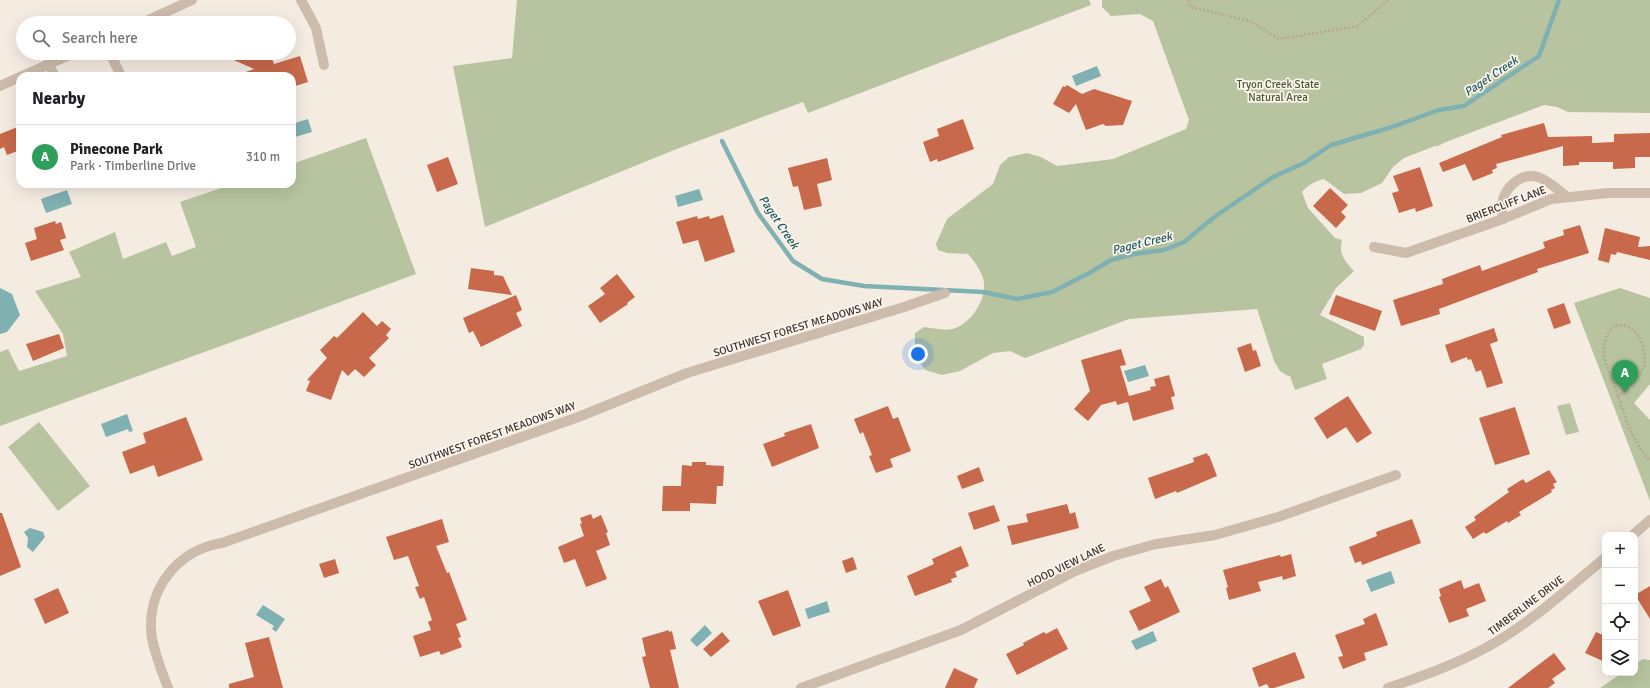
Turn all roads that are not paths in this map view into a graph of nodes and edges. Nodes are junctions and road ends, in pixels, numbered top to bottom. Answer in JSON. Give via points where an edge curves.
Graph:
{"nodes":[{"id":1,"x":192,"y":0,"type":"edge"},
{"id":2,"x":301,"y":0,"type":"edge"},
{"id":3,"x":157,"y":16,"type":"edge"},
{"id":4,"x":57,"y":60,"type":"edge"},
{"id":5,"x":113,"y":60,"type":"edge"},
{"id":6,"x":48,"y":64,"type":"junction"},
{"id":7,"x":324,"y":65,"type":"dead end"},
{"id":8,"x":30,"y":72,"type":"edge"},
{"id":9,"x":53,"y":72,"type":"edge"},
{"id":10,"x":119,"y":72,"type":"edge"},
{"id":11,"x":16,"y":78,"type":"edge"},
{"id":12,"x":0,"y":86,"type":"edge"},
{"id":13,"x":1650,"y":193,"type":"edge"},
{"id":14,"x":1566,"y":196,"type":"junction"},
{"id":15,"x":1503,"y":219,"type":"junction"},
{"id":16,"x":1374,"y":247,"type":"dead end"},
{"id":17,"x":945,"y":293,"type":"dead end"},
{"id":18,"x":1396,"y":475,"type":"dead end"},
{"id":19,"x":1650,"y":520,"type":"edge"},
{"id":20,"x":1636,"y":532,"type":"edge"},
{"id":21,"x":1602,"y":560,"type":"edge"},
{"id":22,"x":168,"y":688,"type":"edge"},
{"id":23,"x":801,"y":688,"type":"edge"},
{"id":24,"x":1388,"y":688,"type":"edge"}],
"edges":[{"from":1,"to":3,"type":"street"},
{"from":2,"to":7,"type":"street","via":[[316,28]]},
{"from":4,"to":6,"type":"street"},
{"from":5,"to":10,"type":"street"},
{"from":6,"to":8,"type":"street"},
{"from":6,"to":9,"type":"street"},
{"from":11,"to":12,"type":"street"},
{"from":13,"to":14,"type":"street","name":"BRIERCLIFF LANE"},
{"from":14,"to":15,"type":"street","name":"BRIERCLIFF LANE","via":[[1551,199]]},
{"from":14,"to":15,"type":"street","via":[[1538,177],[1530,176],[1517,181],[1506,190],[1501,204]]},
{"from":15,"to":16,"type":"street","name":"BRIERCLIFF LANE","via":[[1406,254]]},
{"from":17,"to":22,"type":"street","name":"SOUTHWEST FOREST MEADOWS WAY","via":[[687,372],[581,416],[202,548],[175,566],[165,578],[152,606],[152,639]]},
{"from":18,"to":23,"type":"street","name":"HOOD VIEW LANE","via":[[1278,517],[1215,535],[1156,544],[1113,556],[1076,571],[961,630]]},
{"from":19,"to":20,"type":"street"},
{"from":21,"to":24,"type":"street","name":"TIMBERLINE DRIVE","via":[[1500,640],[1455,663]]}]}
